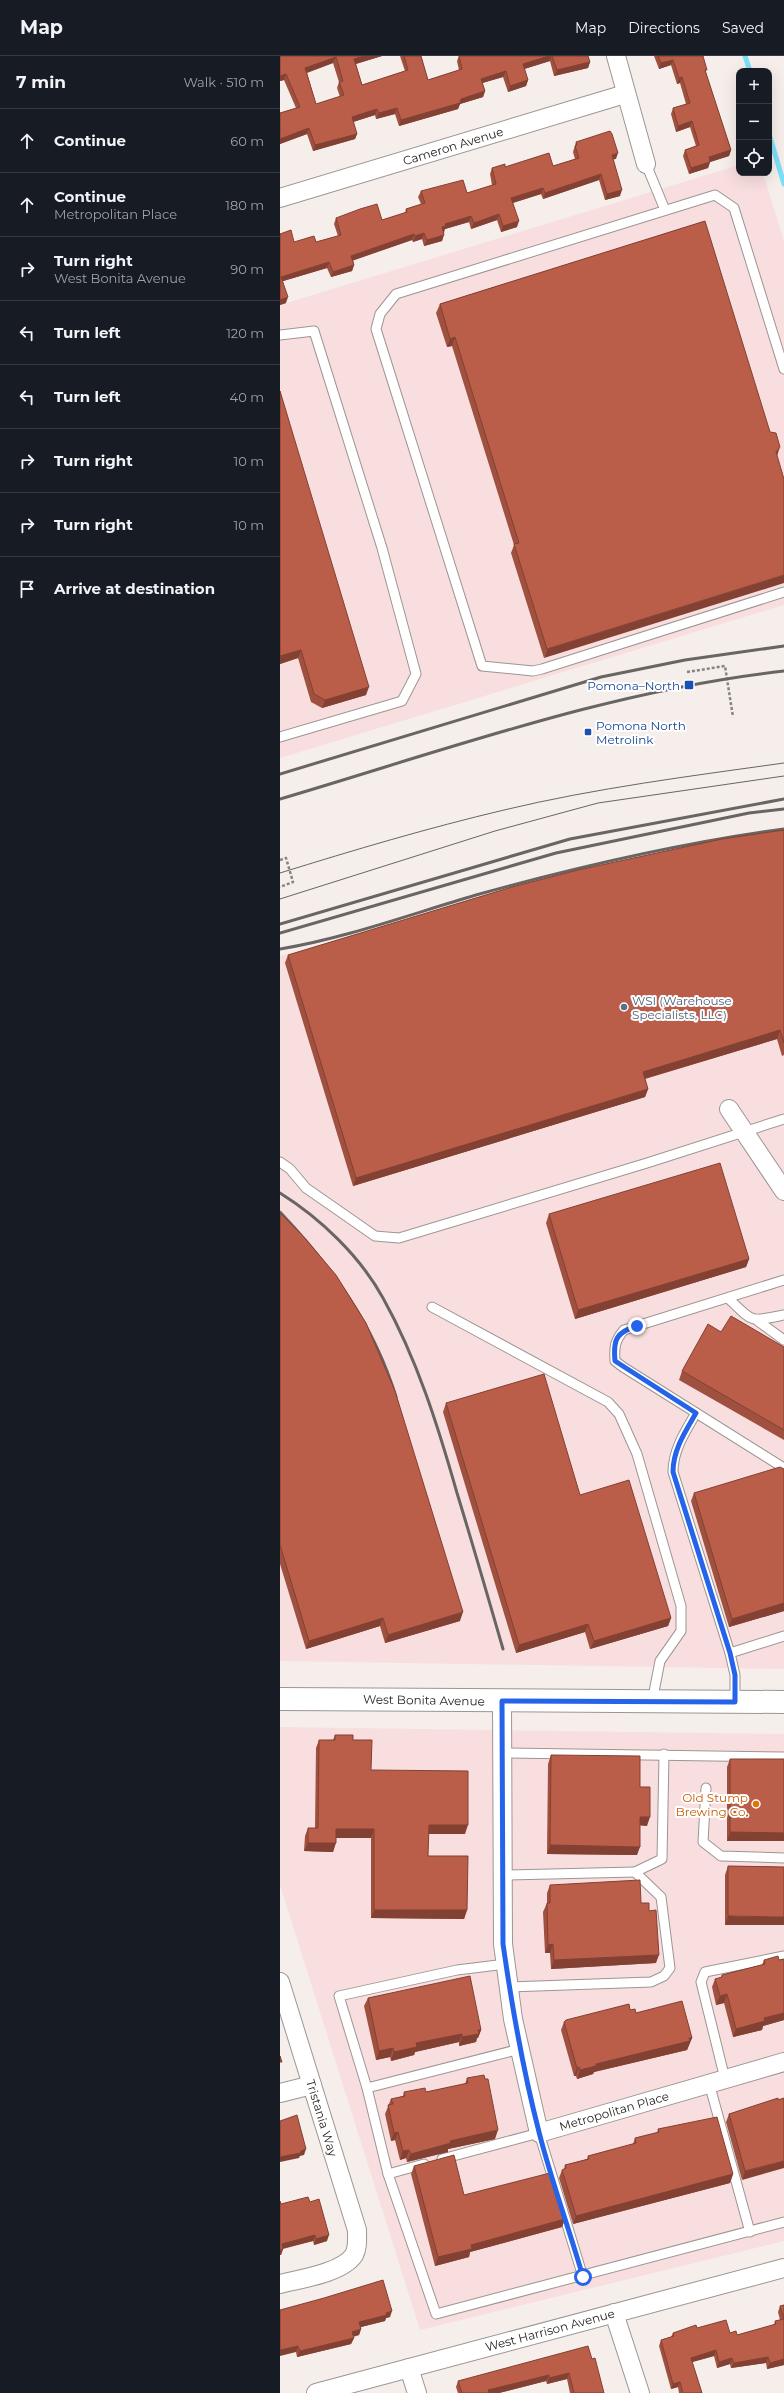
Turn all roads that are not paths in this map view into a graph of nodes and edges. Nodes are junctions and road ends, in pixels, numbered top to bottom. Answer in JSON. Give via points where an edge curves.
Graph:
{"nodes":[{"id":1,"x":616,"y":56,"type":"edge"},
{"id":2,"x":625,"y":94,"type":"junction"},
{"id":3,"x":646,"y":164,"type":"joint"},
{"id":4,"x":280,"y":198,"type":"edge"},
{"id":5,"x":665,"y":210,"type":"junction"},
{"id":6,"x":280,"y":335,"type":"edge"},
{"id":7,"x":784,"y":369,"type":"edge"},
{"id":8,"x":784,"y":592,"type":"edge"},
{"id":9,"x":280,"y":737,"type":"edge"},
{"id":10,"x":728,"y":1109,"type":"dead end"},
{"id":11,"x":784,"y":1119,"type":"edge"},
{"id":12,"x":743,"y":1131,"type":"junction"},
{"id":13,"x":280,"y":1162,"type":"edge"},
{"id":14,"x":784,"y":1191,"type":"edge"},
{"id":15,"x":784,"y":1280,"type":"edge"},
{"id":16,"x":728,"y":1298,"type":"junction"},
{"id":17,"x":432,"y":1307,"type":"dead end"},
{"id":18,"x":784,"y":1315,"type":"edge"},
{"id":19,"x":758,"y":1321,"type":"junction"},
{"id":20,"x":784,"y":1340,"type":"edge"},
{"id":21,"x":696,"y":1413,"type":"junction"},
{"id":22,"x":784,"y":1468,"type":"edge"},
{"id":23,"x":784,"y":1636,"type":"edge"},
{"id":24,"x":730,"y":1653,"type":"junction"},
{"id":25,"x":280,"y":1699,"type":"edge"},
{"id":26,"x":502,"y":1701,"type":"junction"},
{"id":27,"x":652,"y":1702,"type":"junction"},
{"id":28,"x":735,"y":1702,"type":"junction"},
{"id":29,"x":784,"y":1702,"type":"edge"},
{"id":30,"x":503,"y":1753,"type":"junction"},
{"id":31,"x":664,"y":1754,"type":"junction"},
{"id":32,"x":784,"y":1757,"type":"edge"},
{"id":33,"x":706,"y":1788,"type":"dead end"},
{"id":34,"x":784,"y":1858,"type":"edge"},
{"id":35,"x":635,"y":1872,"type":"junction"},
{"id":36,"x":503,"y":1875,"type":"junction"},
{"id":37,"x":784,"y":1956,"type":"edge"},
{"id":38,"x":506,"y":1964,"type":"junction"},
{"id":39,"x":280,"y":1982,"type":"edge"},
{"id":40,"x":509,"y":1987,"type":"junction"},
{"id":41,"x":520,"y":2049,"type":"junction"},
{"id":42,"x":784,"y":2062,"type":"edge"},
{"id":43,"x":717,"y":2081,"type":"junction"},
{"id":44,"x":312,"y":2085,"type":"junction"},
{"id":45,"x":367,"y":2088,"type":"junction"},
{"id":46,"x":280,"y":2094,"type":"edge"},
{"id":47,"x":539,"y":2133,"type":"junction"},
{"id":48,"x":388,"y":2174,"type":"junction"},
{"id":49,"x":784,"y":2222,"type":"edge"},
{"id":50,"x":750,"y":2232,"type":"junction"},
{"id":51,"x":784,"y":2268,"type":"edge"},
{"id":52,"x":583,"y":2277,"type":"junction"},
{"id":53,"x":280,"y":2284,"type":"edge"},
{"id":54,"x":614,"y":2313,"type":"junction"},
{"id":55,"x":409,"y":2368,"type":"junction"},
{"id":56,"x":316,"y":2393,"type":"edge"},
{"id":57,"x":417,"y":2393,"type":"edge"},
{"id":58,"x":640,"y":2393,"type":"edge"}],
"edges":[{"from":1,"to":2,"type":"street"},
{"from":2,"to":3,"type":"street"},
{"from":2,"to":4,"type":"street","name":"Cameron Avenue"},
{"from":3,"to":5,"type":"lane"},
{"from":5,"to":7,"type":"lane","via":[[715,194],[734,208]]},
{"from":5,"to":8,"type":"lane","via":[[396,294],[380,314],[376,329],[482,666],[533,671],[542,669]]},
{"from":6,"to":9,"type":"lane","via":[[314,331],[382,548],[416,674],[402,701]]},
{"from":10,"to":12,"type":"street"},
{"from":11,"to":12,"type":"lane"},
{"from":12,"to":13,"type":"lane","via":[[647,1163],[399,1238],[375,1236],[306,1188],[290,1169]]},
{"from":12,"to":14,"type":"street"},
{"from":15,"to":16,"type":"lane"},
{"from":16,"to":19,"type":"lane","via":[[750,1319]]},
{"from":16,"to":21,"type":"lane","via":[[624,1330],[616,1339],[615,1361]]},
{"from":17,"to":27,"type":"lane","via":[[608,1402],[619,1414],[637,1454],[681,1606],[681,1631],[660,1661]]},
{"from":18,"to":19,"type":"lane"},
{"from":19,"to":20,"type":"lane"},
{"from":21,"to":22,"type":"lane"},
{"from":21,"to":24,"type":"lane","via":[[679,1444],[673,1462],[673,1472]]},
{"from":23,"to":24,"type":"lane"},
{"from":24,"to":28,"type":"lane","via":[[735,1675]]},
{"from":25,"to":26,"type":"main road","name":"West Bonita Avenue"},
{"from":26,"to":27,"type":"main road","name":"West Bonita Avenue"},
{"from":26,"to":30,"type":"street"},
{"from":27,"to":28,"type":"main road","name":"West Bonita Avenue"},
{"from":28,"to":29,"type":"main road","name":"West Bonita Avenue"},
{"from":30,"to":31,"type":"lane"},
{"from":30,"to":36,"type":"street"},
{"from":31,"to":32,"type":"lane"},
{"from":31,"to":35,"type":"lane","via":[[662,1859]]},
{"from":33,"to":34,"type":"lane","via":[[703,1842],[721,1856]]},
{"from":35,"to":36,"type":"lane"},
{"from":35,"to":40,"type":"lane","via":[[661,1897],[670,1968],[664,1976],[652,1982]]},
{"from":36,"to":38,"type":"street","via":[[503,1944]]},
{"from":37,"to":43,"type":"lane","via":[[705,1972],[701,1982]]},
{"from":38,"to":40,"type":"street"},
{"from":38,"to":45,"type":"lane","via":[[457,1970],[339,1996]]},
{"from":39,"to":44,"type":"street","name":"Tristania Way"},
{"from":40,"to":41,"type":"street"},
{"from":41,"to":45,"type":"lane"},
{"from":41,"to":47,"type":"street"},
{"from":42,"to":43,"type":"street","name":"Metropolitan Place"},
{"from":43,"to":47,"type":"street","name":"Metropolitan Place"},
{"from":43,"to":50,"type":"lane"},
{"from":44,"to":46,"type":"street"},
{"from":44,"to":53,"type":"street","name":"Tristania Way","via":[[357,2230],[354,2254],[336,2269]]},
{"from":45,"to":48,"type":"lane"},
{"from":47,"to":48,"type":"lane"},
{"from":47,"to":52,"type":"lane"},
{"from":48,"to":52,"type":"lane","via":[[436,2314]]},
{"from":49,"to":50,"type":"lane"},
{"from":50,"to":52,"type":"lane"},
{"from":51,"to":54,"type":"street","name":"West Harrison Avenue"},
{"from":54,"to":55,"type":"street","name":"West Harrison Avenue"},
{"from":54,"to":58,"type":"street"},
{"from":55,"to":56,"type":"street","name":"West Harrison Avenue"},
{"from":55,"to":57,"type":"street"}]}
